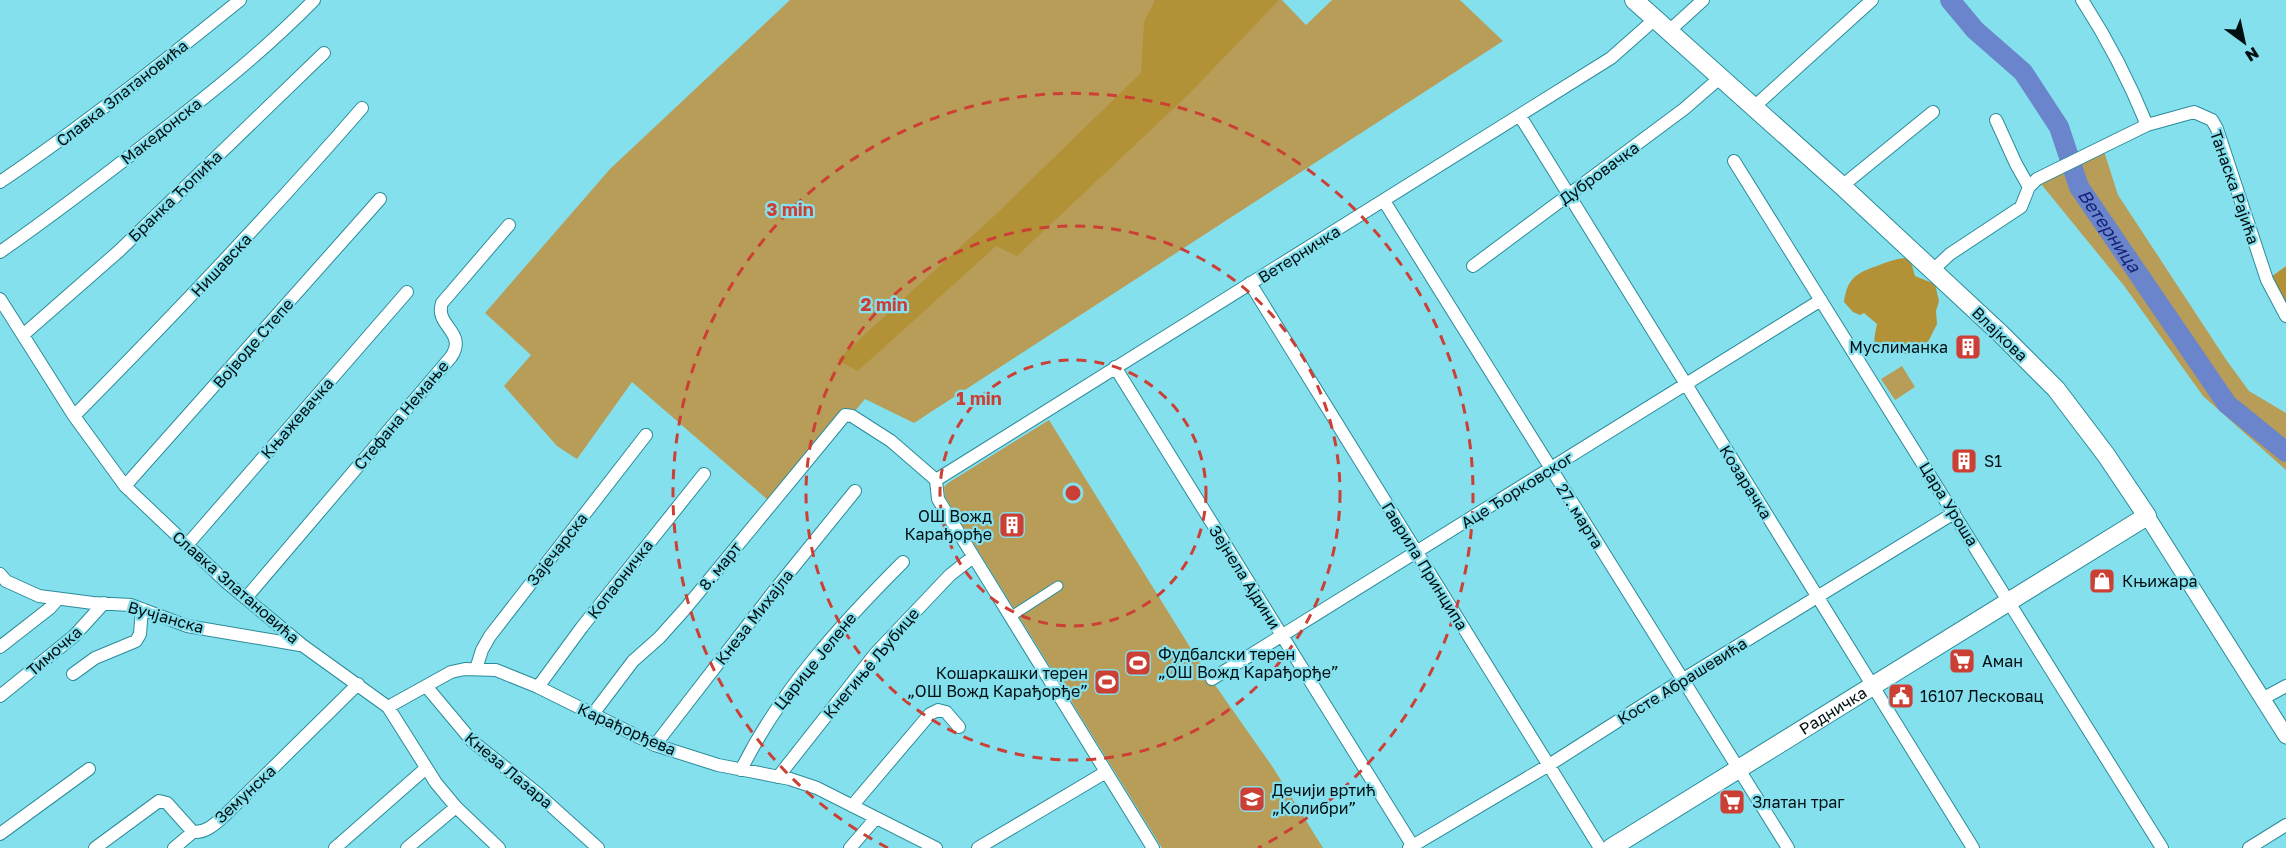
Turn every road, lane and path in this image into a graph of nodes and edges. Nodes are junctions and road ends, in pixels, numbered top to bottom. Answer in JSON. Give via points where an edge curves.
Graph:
{"nodes":[{"id":1,"x":240,"y":0,"type":"edge"},
{"id":2,"x":314,"y":0,"type":"edge"},
{"id":3,"x":1634,"y":0,"type":"edge"},
{"id":4,"x":1703,"y":0,"type":"edge"},
{"id":5,"x":1872,"y":0,"type":"edge"},
{"id":6,"x":2082,"y":0,"type":"edge"},
{"id":7,"x":1662,"y":25,"type":"junction"},
{"id":8,"x":324,"y":53,"type":"dead end"},
{"id":9,"x":1722,"y":76,"type":"junction"},
{"id":10,"x":1755,"y":106,"type":"junction"},
{"id":11,"x":362,"y":108,"type":"dead end"},
{"id":12,"x":1933,"y":112,"type":"dead end"},
{"id":13,"x":1520,"y":116,"type":"junction"},
{"id":14,"x":1996,"y":120,"type":"dead end"},
{"id":15,"x":2147,"y":125,"type":"junction"},
{"id":16,"x":1734,"y":161,"type":"dead end"},
{"id":17,"x":0,"y":182,"type":"edge"},
{"id":18,"x":2033,"y":183,"type":"junction"},
{"id":19,"x":1842,"y":186,"type":"junction"},
{"id":20,"x":1568,"y":195,"type":"junction"},
{"id":21,"x":380,"y":199,"type":"dead end"},
{"id":22,"x":1384,"y":201,"type":"junction"},
{"id":23,"x":509,"y":225,"type":"dead end"},
{"id":24,"x":0,"y":252,"type":"edge"},
{"id":25,"x":1473,"y":266,"type":"dead end"},
{"id":26,"x":1933,"y":270,"type":"junction"},
{"id":27,"x":1250,"y":284,"type":"junction"},
{"id":28,"x":406,"y":292,"type":"dead end"},
{"id":29,"x":0,"y":299,"type":"edge"},
{"id":30,"x":1821,"y":300,"type":"junction"},
{"id":31,"x":2286,"y":316,"type":"edge"},
{"id":32,"x":23,"y":335,"type":"junction"},
{"id":33,"x":1115,"y":367,"type":"junction"},
{"id":34,"x":1685,"y":385,"type":"junction"},
{"id":35,"x":74,"y":416,"type":"junction"},
{"id":36,"x":646,"y":435,"type":"dead end"},
{"id":37,"x":1551,"y":470,"type":"junction"},
{"id":38,"x":704,"y":474,"type":"dead end"},
{"id":39,"x":936,"y":480,"type":"junction"},
{"id":40,"x":125,"y":486,"type":"junction"},
{"id":41,"x":855,"y":491,"type":"dead end"},
{"id":42,"x":1954,"y":513,"type":"junction"},
{"id":43,"x":2147,"y":516,"type":"junction"},
{"id":44,"x":187,"y":545,"type":"junction"},
{"id":45,"x":1417,"y":552,"type":"junction"},
{"id":46,"x":973,"y":558,"type":"junction"},
{"id":47,"x":903,"y":562,"type":"dead end"},
{"id":48,"x":0,"y":574,"type":"edge"},
{"id":49,"x":1058,"y":586,"type":"dead end"},
{"id":50,"x":246,"y":598,"type":"junction"},
{"id":51,"x":1818,"y":598,"type":"junction"},
{"id":52,"x":57,"y":600,"type":"junction"},
{"id":53,"x":2010,"y":602,"type":"junction"},
{"id":54,"x":104,"y":603,"type":"junction"},
{"id":55,"x":142,"y":609,"type":"junction"},
{"id":56,"x":1010,"y":617,"type":"junction"},
{"id":57,"x":1281,"y":636,"type":"junction"},
{"id":58,"x":302,"y":645,"type":"junction"},
{"id":59,"x":0,"y":647,"type":"edge"},
{"id":60,"x":476,"y":669,"type":"junction"},
{"id":61,"x":73,"y":674,"type":"dead end"},
{"id":62,"x":1212,"y":679,"type":"dead end"},
{"id":63,"x":1682,"y":680,"type":"junction"},
{"id":64,"x":358,"y":684,"type":"junction"},
{"id":65,"x":426,"y":686,"type":"junction"},
{"id":66,"x":2286,"y":686,"type":"edge"},
{"id":67,"x":538,"y":687,"type":"junction"},
{"id":68,"x":1874,"y":687,"type":"junction"},
{"id":69,"x":0,"y":696,"type":"edge"},
{"id":70,"x":2262,"y":699,"type":"junction"},
{"id":71,"x":388,"y":707,"type":"junction"},
{"id":72,"x":593,"y":714,"type":"junction"},
{"id":73,"x":959,"y":727,"type":"dead end"},
{"id":74,"x":2286,"y":736,"type":"edge"},
{"id":75,"x":655,"y":745,"type":"junction"},
{"id":76,"x":1549,"y":765,"type":"junction"},
{"id":77,"x":89,"y":769,"type":"dead end"},
{"id":78,"x":425,"y":769,"type":"junction"},
{"id":79,"x":1740,"y":769,"type":"junction"},
{"id":80,"x":741,"y":770,"type":"junction"},
{"id":81,"x":1106,"y":772,"type":"junction"},
{"id":82,"x":777,"y":777,"type":"junction"},
{"id":83,"x":852,"y":806,"type":"junction"},
{"id":84,"x":456,"y":807,"type":"junction"},
{"id":85,"x":876,"y":818,"type":"junction"},
{"id":86,"x":2286,"y":825,"type":"edge"},
{"id":87,"x":193,"y":832,"type":"junction"},
{"id":88,"x":0,"y":834,"type":"edge"},
{"id":89,"x":931,"y":847,"type":"edge"},
{"id":90,"x":1412,"y":847,"type":"edge"},
{"id":91,"x":95,"y":848,"type":"edge"},
{"id":92,"x":174,"y":848,"type":"edge"},
{"id":93,"x":335,"y":848,"type":"edge"},
{"id":94,"x":407,"y":848,"type":"edge"},
{"id":95,"x":499,"y":848,"type":"edge"},
{"id":96,"x":598,"y":848,"type":"edge"},
{"id":97,"x":850,"y":848,"type":"edge"},
{"id":98,"x":978,"y":848,"type":"edge"},
{"id":99,"x":1153,"y":848,"type":"edge"},
{"id":100,"x":1600,"y":848,"type":"edge"},
{"id":101,"x":1611,"y":848,"type":"edge"},
{"id":102,"x":1788,"y":848,"type":"edge"},
{"id":103,"x":1973,"y":848,"type":"edge"},
{"id":104,"x":2162,"y":848,"type":"edge"},
{"id":105,"x":2249,"y":848,"type":"edge"}],
"edges":[{"from":1,"to":17,"type":"street","name":"Славка Златановића","via":[[52,147]]},
{"from":2,"to":24,"type":"street","name":"Македонска","via":[[274,40],[196,104]]},
{"from":3,"to":7,"type":"main road","name":"Влајкова"},
{"from":4,"to":7,"type":"street","name":"Ветерничка"},
{"from":5,"to":10,"type":"street"},
{"from":6,"to":15,"type":"street","via":[[2104,35]]},
{"from":7,"to":9,"type":"main road","name":"Влајкова"},
{"from":7,"to":13,"type":"street","name":"Ветерничка"},
{"from":8,"to":32,"type":"street","name":"Бранка Ћопића","via":[[119,251]]},
{"from":9,"to":10,"type":"main road","name":"Влајкова"},
{"from":9,"to":20,"type":"street","name":"Дубровачка"},
{"from":10,"to":19,"type":"main road","name":"Влајкова"},
{"from":11,"to":35,"type":"street","name":"Нишавска","via":[[292,189]]},
{"from":12,"to":19,"type":"street"},
{"from":13,"to":20,"type":"street","name":"Козарачка"},
{"from":13,"to":22,"type":"street","name":"Ветерничка"},
{"from":14,"to":18,"type":"street","via":[[2016,164]]},
{"from":15,"to":18,"type":"street","name":"Танаска Рајића"},
{"from":15,"to":31,"type":"street","name":"Танаска Рајића","via":[[2194,112],[2212,120],[2268,280]]},
{"from":16,"to":30,"type":"street","name":"Цара Уроша"},
{"from":18,"to":26,"type":"street","via":[[2021,207],[1950,254]]},
{"from":19,"to":26,"type":"main road","name":"Влајкова"},
{"from":20,"to":25,"type":"street","name":"Дубровачка"},
{"from":20,"to":34,"type":"street","name":"Козарачка"},
{"from":21,"to":40,"type":"street","name":"Војводе Степе"},
{"from":22,"to":27,"type":"street","name":"Ветерничка"},
{"from":22,"to":37,"type":"street","name":"27. марта"},
{"from":23,"to":50,"type":"street","name":"Стефана Немање","via":[[442,303],[440,314],[456,340],[451,357]]},
{"from":26,"to":43,"type":"main road","name":"Влајкова","via":[[2056,389]]},
{"from":27,"to":33,"type":"street","name":"Ветерничка"},
{"from":27,"to":45,"type":"street","name":"Гаврила Принципа"},
{"from":28,"to":44,"type":"street","name":"Књажевачка"},
{"from":29,"to":32,"type":"street","name":"Славка Златановића"},
{"from":30,"to":34,"type":"street","name":"Аце Ђорковског"},
{"from":30,"to":42,"type":"street","name":"Цара Уроша"},
{"from":32,"to":35,"type":"street","name":"Славка Златановића"},
{"from":33,"to":39,"type":"street","name":"Ветерничка"},
{"from":33,"to":57,"type":"street","name":"Зејнела Ајдини"},
{"from":34,"to":37,"type":"street","name":"Аце Ђорковског"},
{"from":34,"to":51,"type":"street","name":"Козарачка"},
{"from":35,"to":40,"type":"street","name":"Славка Златановића"},
{"from":36,"to":60,"type":"street","name":"Зајечарска","via":[[490,636]]},
{"from":37,"to":45,"type":"street","name":"Аце Ђорковског"},
{"from":37,"to":63,"type":"street","name":"27. марта"},
{"from":38,"to":67,"type":"street","name":"Копаоничка"},
{"from":39,"to":46,"type":"street","via":[[938,499]]},
{"from":39,"to":72,"type":"street","name":"8. март","via":[[891,441],[845,415],[685,609],[633,661]]},
{"from":40,"to":44,"type":"street","name":"Славка Златановића"},
{"from":41,"to":75,"type":"street","name":"Кнеза Михајла"},
{"from":42,"to":51,"type":"street","name":"Косте Абрашевића"},
{"from":42,"to":53,"type":"street","name":"Цара Уроша"},
{"from":43,"to":53,"type":"main road","name":"Радничка"},
{"from":43,"to":70,"type":"street","name":"Влајкова"},
{"from":44,"to":50,"type":"street","name":"Славка Златановића"},
{"from":45,"to":57,"type":"street","name":"Аце Ђорковског"},
{"from":45,"to":76,"type":"street","name":"Гаврила Принципа"},
{"from":46,"to":56,"type":"street"},
{"from":46,"to":82,"type":"street","name":"Кнегиње Љубице","via":[[950,575],[875,654]]},
{"from":47,"to":80,"type":"street","name":"Царице Јелене","via":[[794,685],[769,718]]},
{"from":48,"to":52,"type":"street","name":"Вучјанска","via":[[39,596]]},
{"from":49,"to":56,"type":"street"},
{"from":50,"to":58,"type":"street","name":"Славка Златановића"},
{"from":51,"to":63,"type":"street","name":"Косте Абрашевића"},
{"from":51,"to":68,"type":"street","name":"Козарачка"},
{"from":52,"to":54,"type":"street","name":"Вучјанска"},
{"from":52,"to":59,"type":"street"},
{"from":53,"to":68,"type":"main road","name":"Радничка"},
{"from":53,"to":104,"type":"street","name":"Цара Уроша"},
{"from":54,"to":55,"type":"street","name":"Вучјанска"},
{"from":54,"to":69,"type":"street","name":"Тимочка","via":[[75,636]]},
{"from":55,"to":58,"type":"street","name":"Вучјанска","via":[[188,626]]},
{"from":55,"to":61,"type":"street","name":"Тимочка","via":[[136,641],[94,658]]},
{"from":56,"to":81,"type":"street"},
{"from":57,"to":62,"type":"street","name":"Аце Ђорковског"},
{"from":57,"to":90,"type":"street","name":"Зејнела Ајдини"},
{"from":58,"to":64,"type":"street","name":"Славка Златановића"},
{"from":60,"to":65,"type":"street","name":"Карађорђева","via":[[450,672]]},
{"from":60,"to":67,"type":"street","name":"Карађорђева","via":[[496,670]]},
{"from":63,"to":76,"type":"street","name":"Косте Абрашевића"},
{"from":63,"to":79,"type":"street","name":"27. марта"},
{"from":64,"to":71,"type":"street","name":"Славка Златановића"},
{"from":64,"to":87,"type":"street","name":"Земунска","via":[[223,817],[200,832]]},
{"from":65,"to":71,"type":"street","name":"Карађорђева"},
{"from":65,"to":96,"type":"street","name":"Кнеза Лазара","via":[[472,741]]},
{"from":66,"to":70,"type":"street"},
{"from":67,"to":72,"type":"street","name":"Карађорђева"},
{"from":68,"to":79,"type":"main road","name":"Радничка"},
{"from":68,"to":103,"type":"street","name":"Козарачка"},
{"from":70,"to":74,"type":"street","name":"Влајкова"},
{"from":71,"to":78,"type":"street","name":"Славка Златановића"},
{"from":72,"to":75,"type":"street","name":"Карађорђева"},
{"from":73,"to":83,"type":"street","via":[[946,712],[930,714]]},
{"from":75,"to":80,"type":"street","name":"Карађорђева"},
{"from":76,"to":90,"type":"street","name":"Косте Абрашевића"},
{"from":76,"to":100,"type":"street","name":"Гаврила Принципа"},
{"from":77,"to":88,"type":"street"},
{"from":78,"to":84,"type":"street","name":"Славка Златановића"},
{"from":78,"to":93,"type":"street"},
{"from":79,"to":101,"type":"main road","name":"Радничка"},
{"from":79,"to":102,"type":"street","name":"27. марта"},
{"from":80,"to":82,"type":"street","name":"Карађорђева"},
{"from":81,"to":98,"type":"street"},
{"from":81,"to":99,"type":"street"},
{"from":82,"to":83,"type":"street","name":"Карађорђева","via":[[817,788]]},
{"from":83,"to":85,"type":"street","name":"Карађорђева"},
{"from":84,"to":94,"type":"street"},
{"from":84,"to":95,"type":"street","name":"Славка Златановића"},
{"from":85,"to":89,"type":"street","name":"Карађорђева"},
{"from":85,"to":97,"type":"street"},
{"from":86,"to":105,"type":"street"},
{"from":87,"to":91,"type":"street","via":[[167,803],[159,801]]},
{"from":87,"to":92,"type":"street","name":"Земунска"}]}
